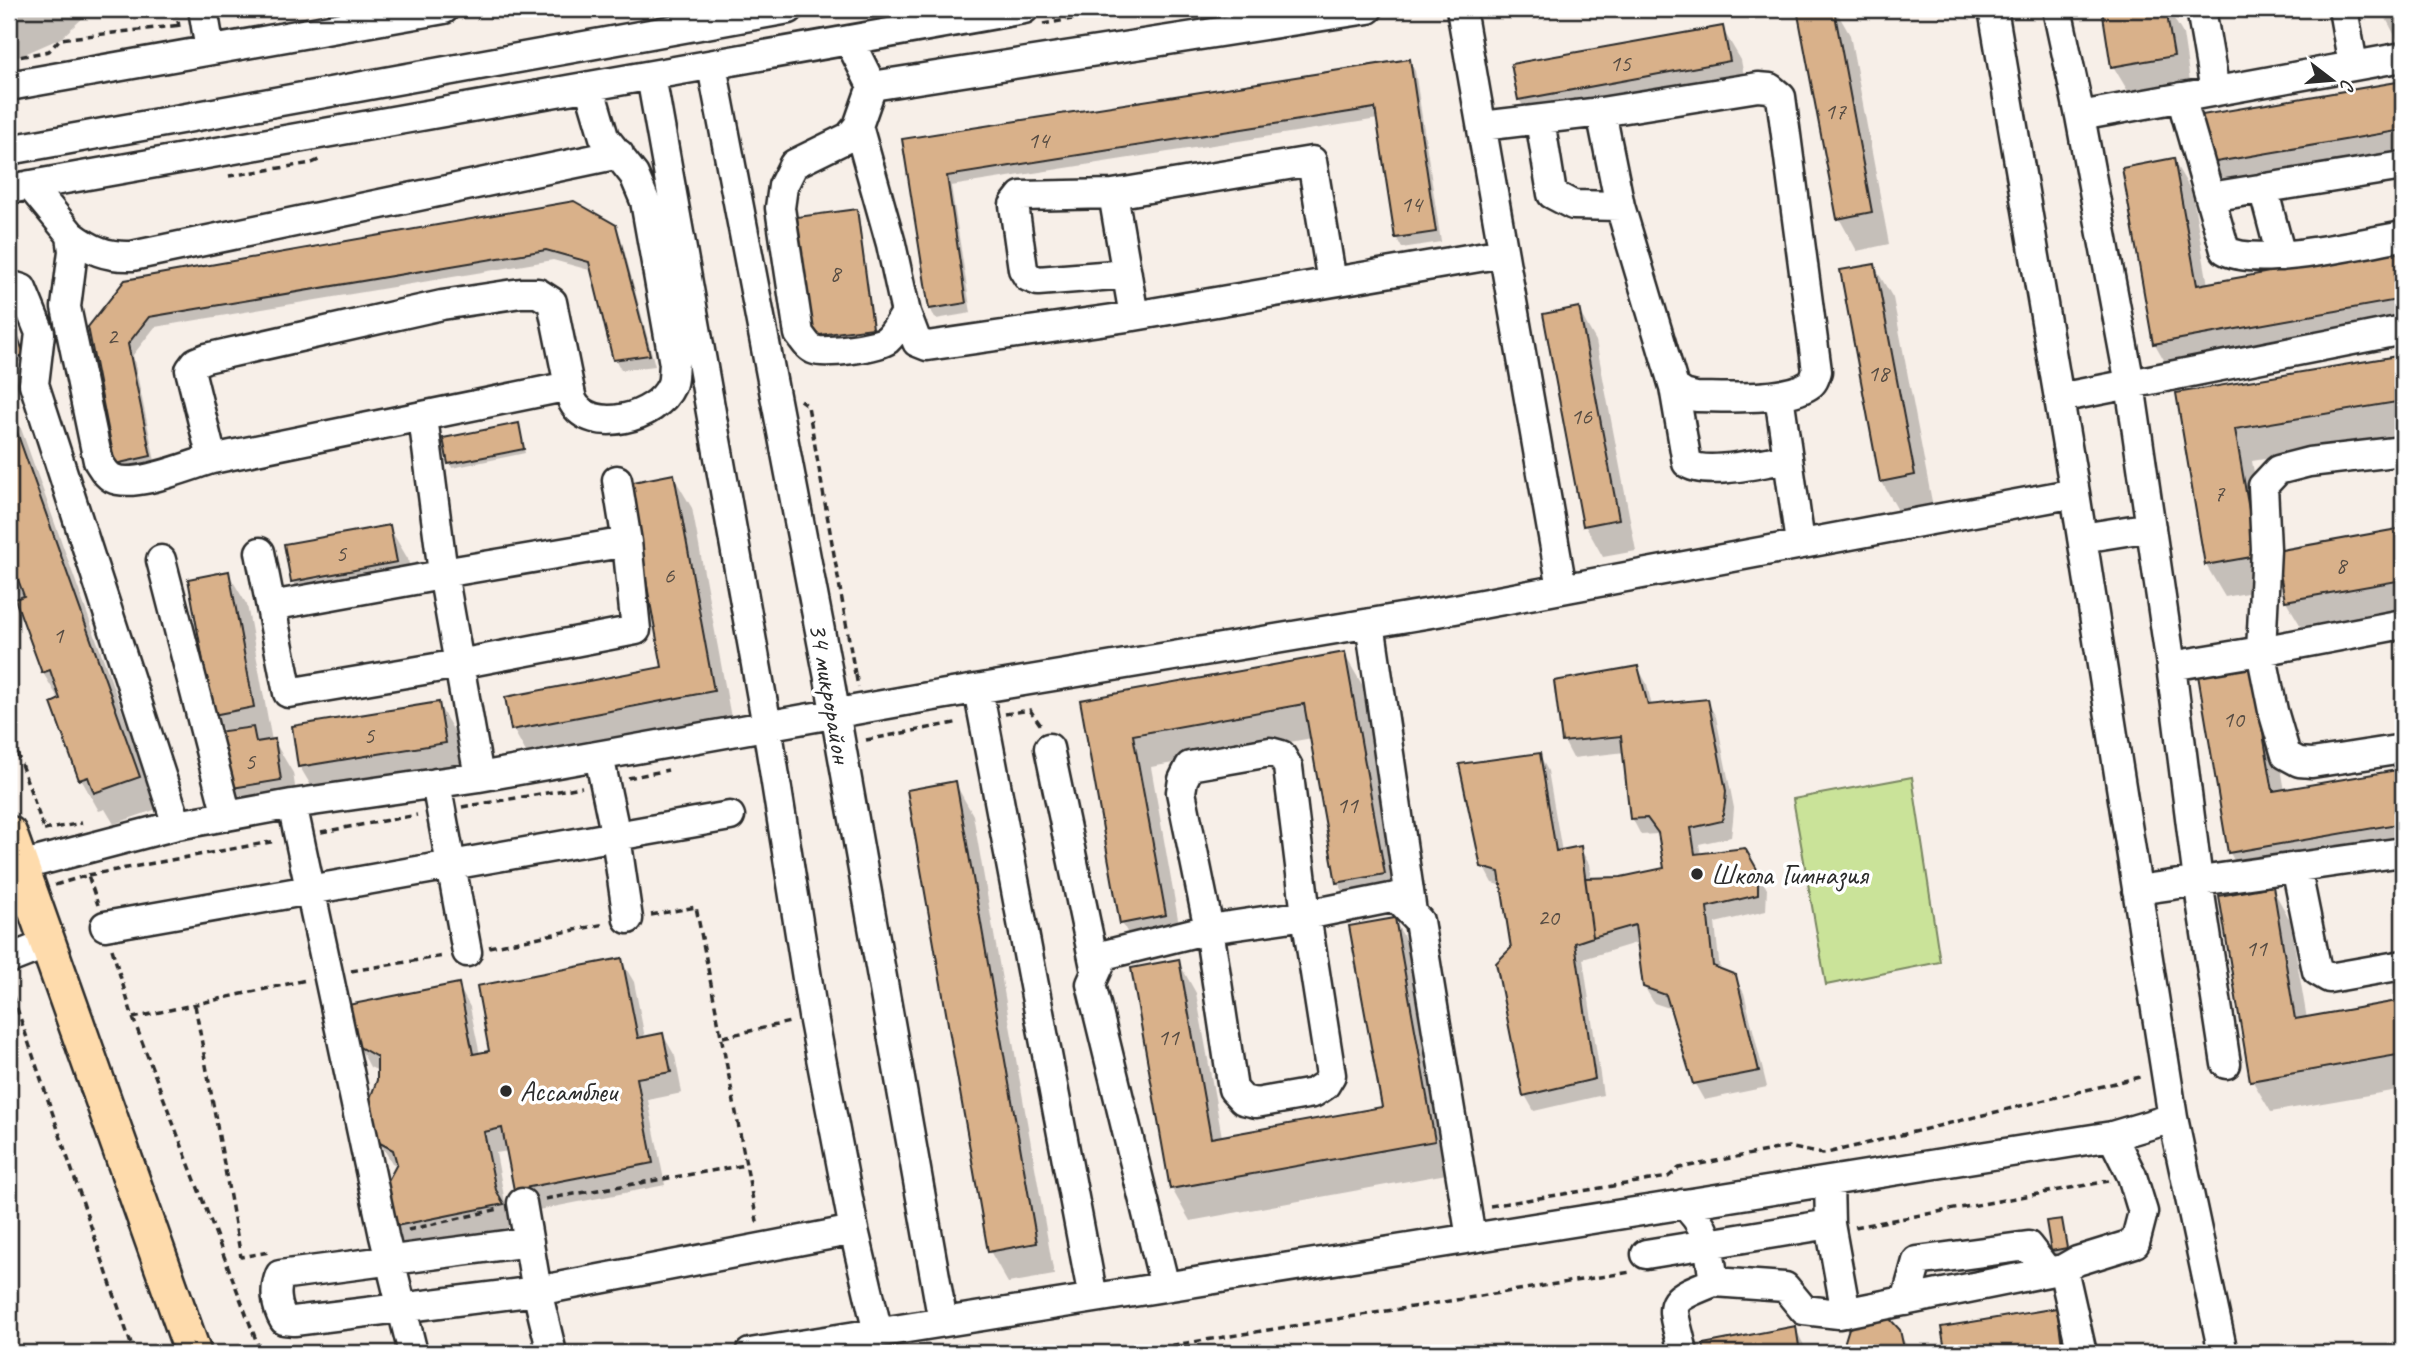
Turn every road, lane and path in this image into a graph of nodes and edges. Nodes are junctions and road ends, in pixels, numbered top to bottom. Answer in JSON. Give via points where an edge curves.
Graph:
{"nodes":[{"id":1,"x":244,"y":9,"type":"edge"},
{"id":2,"x":789,"y":9,"type":"edge"},
{"id":3,"x":1024,"y":9,"type":"edge"},
{"id":4,"x":1368,"y":9,"type":"edge"},
{"id":5,"x":1461,"y":9,"type":"edge"},
{"id":6,"x":1993,"y":9,"type":"edge"},
{"id":7,"x":2057,"y":9,"type":"edge"},
{"id":8,"x":2201,"y":9,"type":"edge"},
{"id":9,"x":2343,"y":9,"type":"edge"},
{"id":10,"x":429,"y":10,"type":"edge"},
{"id":11,"x":672,"y":19,"type":"edge"},
{"id":12,"x":206,"y":27,"type":"edge"},
{"id":13,"x":849,"y":40,"type":"junction"},
{"id":14,"x":2403,"y":57,"type":"edge"},
{"id":15,"x":9,"y":59,"type":"edge"},
{"id":16,"x":2353,"y":65,"type":"junction"},
{"id":17,"x":712,"y":66,"type":"junction"},
{"id":18,"x":651,"y":76,"type":"junction"},
{"id":19,"x":9,"y":86,"type":"edge"},
{"id":20,"x":589,"y":86,"type":"junction"},
{"id":21,"x":872,"y":86,"type":"junction"},
{"id":22,"x":2215,"y":91,"type":"junction"},
{"id":23,"x":2181,"y":97,"type":"junction"},
{"id":24,"x":1601,"y":112,"type":"junction"},
{"id":25,"x":2080,"y":116,"type":"junction"},
{"id":26,"x":1540,"y":120,"type":"junction"},
{"id":27,"x":858,"y":126,"type":"junction"},
{"id":28,"x":1482,"y":126,"type":"junction"},
{"id":29,"x":9,"y":150,"type":"edge"},
{"id":30,"x":618,"y":154,"type":"junction"},
{"id":31,"x":2403,"y":166,"type":"edge"},
{"id":32,"x":20,"y":187,"type":"edge"},
{"id":33,"x":2263,"y":188,"type":"junction"},
{"id":34,"x":1113,"y":194,"type":"junction"},
{"id":35,"x":2210,"y":197,"type":"junction"},
{"id":36,"x":1620,"y":206,"type":"junction"},
{"id":37,"x":71,"y":235,"type":"junction"},
{"id":38,"x":2403,"y":236,"type":"edge"},
{"id":39,"x":1503,"y":253,"type":"junction"},
{"id":40,"x":2281,"y":256,"type":"junction"},
{"id":41,"x":1127,"y":274,"type":"junction"},
{"id":42,"x":1332,"y":282,"type":"junction"},
{"id":43,"x":9,"y":285,"type":"edge"},
{"id":44,"x":906,"y":313,"type":"junction"},
{"id":45,"x":1134,"y":316,"type":"junction"},
{"id":46,"x":2403,"y":330,"type":"edge"},
{"id":47,"x":2130,"y":384,"type":"junction"},
{"id":48,"x":569,"y":386,"type":"junction"},
{"id":49,"x":1674,"y":387,"type":"junction"},
{"id":50,"x":1779,"y":395,"type":"junction"},
{"id":51,"x":2059,"y":398,"type":"junction"},
{"id":52,"x":423,"y":417,"type":"junction"},
{"id":53,"x":2403,"y":451,"type":"edge"},
{"id":54,"x":1788,"y":458,"type":"junction"},
{"id":55,"x":212,"y":459,"type":"junction"},
{"id":56,"x":617,"y":480,"type":"dead end"},
{"id":57,"x":2075,"y":493,"type":"junction"},
{"id":58,"x":2151,"y":527,"type":"junction"},
{"id":59,"x":2082,"y":538,"type":"junction"},
{"id":60,"x":627,"y":542,"type":"junction"},
{"id":61,"x":1801,"y":543,"type":"junction"},
{"id":62,"x":260,"y":552,"type":"dead end"},
{"id":63,"x":161,"y":560,"type":"dead end"},
{"id":64,"x":443,"y":573,"type":"junction"},
{"id":65,"x":1562,"y":588,"type":"junction"},
{"id":66,"x":271,"y":606,"type":"junction"},
{"id":67,"x":1370,"y":623,"type":"junction"},
{"id":68,"x":2403,"y":624,"type":"edge"},
{"id":69,"x":2261,"y":651,"type":"junction"},
{"id":70,"x":458,"y":664,"type":"junction"},
{"id":71,"x":2171,"y":666,"type":"junction"},
{"id":72,"x":978,"y":689,"type":"junction"},
{"id":73,"x":835,"y":715,"type":"junction"},
{"id":74,"x":767,"y":726,"type":"junction"},
{"id":75,"x":9,"y":730,"type":"edge"},
{"id":76,"x":1049,"y":748,"type":"dead end"},
{"id":77,"x":2403,"y":749,"type":"edge"},
{"id":78,"x":599,"y":756,"type":"junction"},
{"id":79,"x":479,"y":777,"type":"junction"},
{"id":80,"x":436,"y":783,"type":"junction"},
{"id":81,"x":292,"y":804,"type":"junction"},
{"id":82,"x":227,"y":816,"type":"junction"},
{"id":83,"x":730,"y":816,"type":"dead end"},
{"id":84,"x":177,"y":825,"type":"junction"},
{"id":85,"x":616,"y":836,"type":"junction"},
{"id":86,"x":2403,"y":852,"type":"edge"},
{"id":87,"x":54,"y":857,"type":"junction"},
{"id":88,"x":450,"y":866,"type":"junction"},
{"id":89,"x":2296,"y":867,"type":"junction"},
{"id":90,"x":26,"y":873,"type":"edge"},
{"id":91,"x":2199,"y":881,"type":"junction"},
{"id":92,"x":2137,"y":890,"type":"junction"},
{"id":93,"x":310,"y":891,"type":"junction"},
{"id":94,"x":1412,"y":912,"type":"junction"},
{"id":95,"x":1306,"y":915,"type":"junction"},
{"id":96,"x":628,"y":919,"type":"junction"},
{"id":97,"x":105,"y":926,"type":"junction"},
{"id":98,"x":1209,"y":929,"type":"junction"},
{"id":99,"x":467,"y":952,"type":"junction"},
{"id":100,"x":20,"y":954,"type":"edge"},
{"id":101,"x":2403,"y":965,"type":"edge"},
{"id":102,"x":1096,"y":971,"type":"junction"},
{"id":103,"x":327,"y":975,"type":"junction"},
{"id":104,"x":9,"y":985,"type":"edge"},
{"id":105,"x":195,"y":1005,"type":"junction"},
{"id":106,"x":813,"y":1016,"type":"junction"},
{"id":107,"x":133,"y":1018,"type":"junction"},
{"id":108,"x":722,"y":1038,"type":"junction"},
{"id":109,"x":2226,"y":1064,"type":"dead end"},
{"id":110,"x":2166,"y":1070,"type":"junction"},
{"id":111,"x":2174,"y":1118,"type":"junction"},
{"id":112,"x":2112,"y":1136,"type":"junction"},
{"id":113,"x":746,"y":1165,"type":"junction"},
{"id":114,"x":1829,"y":1181,"type":"junction"},
{"id":115,"x":522,"y":1203,"type":"junction"},
{"id":116,"x":1683,"y":1203,"type":"junction"},
{"id":117,"x":1469,"y":1224,"type":"junction"},
{"id":118,"x":1830,"y":1224,"type":"junction"},
{"id":119,"x":854,"y":1230,"type":"junction"},
{"id":120,"x":528,"y":1242,"type":"junction"},
{"id":121,"x":1708,"y":1242,"type":"junction"},
{"id":122,"x":386,"y":1248,"type":"junction"},
{"id":123,"x":762,"y":1248,"type":"junction"},
{"id":124,"x":280,"y":1251,"type":"dead end"},
{"id":125,"x":1646,"y":1254,"type":"dead end"},
{"id":126,"x":2055,"y":1270,"type":"junction"},
{"id":127,"x":1714,"y":1282,"type":"junction"},
{"id":128,"x":1165,"y":1287,"type":"junction"},
{"id":129,"x":537,"y":1291,"type":"junction"},
{"id":130,"x":1093,"y":1298,"type":"junction"},
{"id":131,"x":400,"y":1309,"type":"junction"},
{"id":132,"x":1846,"y":1313,"type":"junction"},
{"id":133,"x":943,"y":1322,"type":"junction"},
{"id":134,"x":878,"y":1333,"type":"junction"},
{"id":135,"x":134,"y":1353,"type":"edge"},
{"id":136,"x":175,"y":1353,"type":"edge"},
{"id":137,"x":193,"y":1353,"type":"edge"},
{"id":138,"x":261,"y":1353,"type":"edge"},
{"id":139,"x":413,"y":1353,"type":"edge"},
{"id":140,"x":552,"y":1353,"type":"edge"},
{"id":141,"x":750,"y":1353,"type":"edge"},
{"id":142,"x":1683,"y":1353,"type":"edge"},
{"id":143,"x":2082,"y":1353,"type":"edge"},
{"id":144,"x":2223,"y":1353,"type":"edge"}],
"edges":[{"from":1,"to":12,"type":"path"},
{"from":2,"to":11,"type":"street"},
{"from":3,"to":13,"type":"street"},
{"from":4,"to":21,"type":"street"},
{"from":5,"to":28,"type":"street"},
{"from":6,"to":51,"type":"street"},
{"from":7,"to":25,"type":"street"},
{"from":8,"to":22,"type":"street"},
{"from":9,"to":16,"type":"street"},
{"from":10,"to":12,"type":"street"},
{"from":11,"to":29,"type":"street"},
{"from":12,"to":15,"type":"path","via":[[60,39],[48,51]]},
{"from":12,"to":19,"type":"street"},
{"from":13,"to":17,"type":"street"},
{"from":13,"to":21,"type":"street"},
{"from":14,"to":16,"type":"street"},
{"from":16,"to":22,"type":"street"},
{"from":17,"to":18,"type":"street"},
{"from":17,"to":73,"type":"street","name":"34 микрорайон"},
{"from":18,"to":20,"type":"street"},
{"from":18,"to":74,"type":"street"},
{"from":20,"to":30,"type":"street","via":[[604,137]]},
{"from":20,"to":32,"type":"street"},
{"from":21,"to":27,"type":"street"},
{"from":22,"to":23,"type":"street"},
{"from":23,"to":25,"type":"street"},
{"from":23,"to":35,"type":"street"},
{"from":24,"to":26,"type":"street"},
{"from":24,"to":36,"type":"street"},
{"from":24,"to":50,"type":"street","via":[[1758,87],[1770,88],[1781,97],[1817,371],[1808,386]]},
{"from":25,"to":47,"type":"street"},
{"from":26,"to":28,"type":"street"},
{"from":26,"to":36,"type":"street","via":[[1552,194],[1573,205]]},
{"from":27,"to":44,"type":"street"},
{"from":27,"to":44,"type":"street","via":[[849,137],[793,164],[783,186],[780,208],[799,334],[817,351],[884,343]]},
{"from":28,"to":39,"type":"street"},
{"from":30,"to":37,"type":"street","via":[[132,256],[98,253]]},
{"from":30,"to":48,"type":"street","via":[[645,201],[674,364],[672,386],[656,407],[618,419],[590,417],[573,403]]},
{"from":31,"to":33,"type":"street"},
{"from":32,"to":37,"type":"street"},
{"from":33,"to":35,"type":"street"},
{"from":33,"to":40,"type":"street"},
{"from":34,"to":41,"type":"street"},
{"from":34,"to":41,"type":"street","via":[[1021,196],[1014,205],[1023,269],[1038,281]]},
{"from":34,"to":42,"type":"street","via":[[1312,161]]},
{"from":35,"to":40,"type":"street","via":[[2225,250],[2251,258]]},
{"from":36,"to":49,"type":"street"},
{"from":37,"to":55,"type":"street","via":[[66,307],[98,461],[105,472],[122,481],[142,480]]},
{"from":38,"to":40,"type":"street"},
{"from":39,"to":42,"type":"street"},
{"from":39,"to":65,"type":"street"},
{"from":41,"to":45,"type":"street"},
{"from":42,"to":45,"type":"street"},
{"from":43,"to":84,"type":"street","via":[[22,289],[40,333],[34,383]]},
{"from":44,"to":45,"type":"street","via":[[917,342],[927,346]]},
{"from":46,"to":47,"type":"street"},
{"from":47,"to":51,"type":"street"},
{"from":47,"to":58,"type":"street"},
{"from":48,"to":52,"type":"street"},
{"from":48,"to":55,"type":"street","via":[[552,302],[545,297],[521,293],[442,305],[196,362],[190,370]]},
{"from":49,"to":50,"type":"street","via":[[1696,397]]},
{"from":49,"to":54,"type":"street","via":[[1687,463],[1692,467],[1709,470]]},
{"from":50,"to":54,"type":"street"},
{"from":51,"to":57,"type":"street"},
{"from":52,"to":55,"type":"street"},
{"from":52,"to":64,"type":"street"},
{"from":53,"to":69,"type":"street","via":[[2309,462],[2278,470],[2263,486],[2266,549]]},
{"from":54,"to":61,"type":"street"},
{"from":56,"to":60,"type":"street"},
{"from":57,"to":59,"type":"street"},
{"from":57,"to":61,"type":"street"},
{"from":58,"to":59,"type":"street"},
{"from":58,"to":71,"type":"street"},
{"from":59,"to":92,"type":"street"},
{"from":60,"to":64,"type":"street"},
{"from":60,"to":70,"type":"street","via":[[636,629]]},
{"from":61,"to":65,"type":"street"},
{"from":62,"to":66,"type":"street"},
{"from":63,"to":82,"type":"street"},
{"from":64,"to":66,"type":"street"},
{"from":64,"to":70,"type":"street"},
{"from":65,"to":67,"type":"street"},
{"from":66,"to":70,"type":"street","via":[[288,693]]},
{"from":67,"to":72,"type":"street"},
{"from":67,"to":94,"type":"street"},
{"from":68,"to":69,"type":"street"},
{"from":69,"to":71,"type":"street"},
{"from":69,"to":77,"type":"street","via":[[2286,755],[2312,763]]},
{"from":70,"to":79,"type":"street"},
{"from":71,"to":91,"type":"street"},
{"from":72,"to":73,"type":"street"},
{"from":72,"to":130,"type":"street"},
{"from":73,"to":74,"type":"street"},
{"from":73,"to":133,"type":"street","name":"34 микрорайон"},
{"from":74,"to":78,"type":"street"},
{"from":74,"to":106,"type":"street"},
{"from":75,"to":87,"type":"path"},
{"from":76,"to":102,"type":"street"},
{"from":78,"to":79,"type":"street"},
{"from":78,"to":85,"type":"street"},
{"from":79,"to":80,"type":"street"},
{"from":80,"to":81,"type":"street"},
{"from":80,"to":88,"type":"street"},
{"from":81,"to":82,"type":"street"},
{"from":81,"to":93,"type":"street"},
{"from":82,"to":84,"type":"street"},
{"from":83,"to":85,"type":"street"},
{"from":84,"to":87,"type":"street"},
{"from":85,"to":88,"type":"street"},
{"from":85,"to":96,"type":"street"},
{"from":86,"to":89,"type":"street"},
{"from":87,"to":90,"type":"street"},
{"from":87,"to":90,"type":"path"},
{"from":88,"to":93,"type":"street"},
{"from":88,"to":99,"type":"street"},
{"from":89,"to":91,"type":"street"},
{"from":89,"to":101,"type":"street","via":[[2317,971],[2322,976]]},
{"from":90,"to":97,"type":"path","via":[[89,875]]},
{"from":90,"to":100,"type":"main road"},
{"from":90,"to":137,"type":"main road"},
{"from":91,"to":92,"type":"street"},
{"from":91,"to":109,"type":"street"},
{"from":92,"to":110,"type":"street"},
{"from":93,"to":97,"type":"street"},
{"from":93,"to":103,"type":"street"},
{"from":94,"to":95,"type":"street","via":[[1396,897]]},
{"from":94,"to":117,"type":"street","via":[[1419,921]]},
{"from":95,"to":98,"type":"street"},
{"from":95,"to":98,"type":"street","via":[[1288,767],[1281,755],[1270,752],[1190,766],[1183,780],[1181,792]]},
{"from":95,"to":98,"type":"street","via":[[1331,1075],[1313,1093],[1256,1103],[1243,1100],[1233,1089]]},
{"from":96,"to":99,"type":"path"},
{"from":96,"to":108,"type":"path","via":[[696,907]]},
{"from":97,"to":107,"type":"path"},
{"from":98,"to":102,"type":"street","via":[[1104,955]]},
{"from":99,"to":103,"type":"path"},
{"from":100,"to":136,"type":"main road"},
{"from":102,"to":128,"type":"street","via":[[1091,984]]},
{"from":103,"to":105,"type":"path"},
{"from":103,"to":122,"type":"street"},
{"from":104,"to":135,"type":"path"},
{"from":105,"to":107,"type":"path"},
{"from":105,"to":124,"type":"path","via":[[241,1256]]},
{"from":106,"to":108,"type":"path"},
{"from":106,"to":119,"type":"street"},
{"from":107,"to":138,"type":"path"},
{"from":108,"to":113,"type":"path"},
{"from":110,"to":111,"type":"street"},
{"from":110,"to":117,"type":"path","via":[[1823,1154],[1788,1147],[1679,1168],[1668,1177]]},
{"from":111,"to":112,"type":"street"},
{"from":111,"to":144,"type":"street"},
{"from":112,"to":114,"type":"street"},
{"from":112,"to":126,"type":"street","via":[[2143,1212],[2135,1242]]},
{"from":113,"to":115,"type":"path"},
{"from":113,"to":123,"type":"path"},
{"from":114,"to":116,"type":"street"},
{"from":114,"to":118,"type":"street"},
{"from":115,"to":120,"type":"street"},
{"from":115,"to":122,"type":"path"},
{"from":116,"to":117,"type":"street"},
{"from":116,"to":121,"type":"street","via":[[1696,1214]]},
{"from":117,"to":128,"type":"street"},
{"from":118,"to":121,"type":"street"},
{"from":118,"to":132,"type":"street"},
{"from":119,"to":123,"type":"street"},
{"from":119,"to":134,"type":"street"},
{"from":120,"to":122,"type":"street"},
{"from":120,"to":129,"type":"street"},
{"from":121,"to":125,"type":"street"},
{"from":121,"to":127,"type":"street"},
{"from":122,"to":131,"type":"street"},
{"from":122,"to":131,"type":"street","via":[[280,1275],[275,1286],[280,1313],[284,1320],[294,1321]]},
{"from":123,"to":129,"type":"street"},
{"from":126,"to":132,"type":"street","via":[[2028,1246],[1917,1261],[1906,1300]]},
{"from":126,"to":143,"type":"street"},
{"from":127,"to":132,"type":"street","via":[[1785,1287],[1804,1310]]},
{"from":127,"to":142,"type":"street","via":[[1675,1301],[1673,1313]]},
{"from":128,"to":130,"type":"street"},
{"from":129,"to":131,"type":"street"},
{"from":129,"to":140,"type":"street"},
{"from":130,"to":133,"type":"street"},
{"from":131,"to":139,"type":"street"},
{"from":133,"to":134,"type":"street"},
{"from":134,"to":141,"type":"street"}]}
